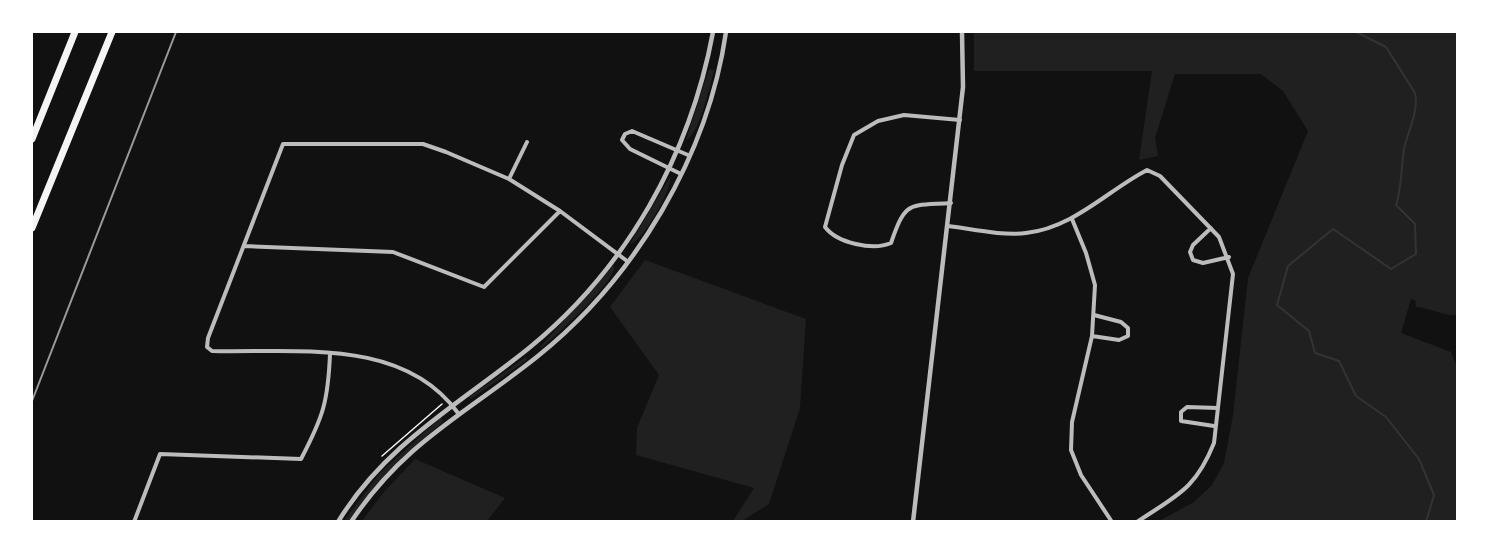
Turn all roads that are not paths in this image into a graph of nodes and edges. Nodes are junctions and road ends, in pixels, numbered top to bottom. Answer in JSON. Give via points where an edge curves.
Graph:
{"nodes":[{"id":1,"x":75,"y":32,"type":"edge"},
{"id":2,"x":112,"y":32,"type":"edge"},
{"id":3,"x":713,"y":32,"type":"edge"},
{"id":4,"x":726,"y":32,"type":"edge"},
{"id":5,"x":962,"y":32,"type":"edge"},
{"id":6,"x":960,"y":120,"type":"junction"},
{"id":7,"x":32,"y":138,"type":"edge"},
{"id":8,"x":527,"y":142,"type":"dead end"},
{"id":9,"x":678,"y":150,"type":"junction"},
{"id":10,"x":688,"y":155,"type":"junction"},
{"id":11,"x":670,"y":168,"type":"junction"},
{"id":12,"x":679,"y":173,"type":"junction"},
{"id":13,"x":509,"y":179,"type":"junction"},
{"id":14,"x":951,"y":203,"type":"junction"},
{"id":15,"x":560,"y":211,"type":"junction"},
{"id":16,"x":1072,"y":219,"type":"junction"},
{"id":17,"x":948,"y":226,"type":"junction"},
{"id":18,"x":32,"y":228,"type":"edge"},
{"id":19,"x":1211,"y":228,"type":"junction"},
{"id":20,"x":244,"y":246,"type":"junction"},
{"id":21,"x":618,"y":254,"type":"junction"},
{"id":22,"x":1229,"y":257,"type":"junction"},
{"id":23,"x":627,"y":261,"type":"junction"},
{"id":24,"x":1094,"y":315,"type":"junction"},
{"id":25,"x":1092,"y":336,"type":"junction"},
{"id":26,"x":330,"y":354,"type":"junction"},
{"id":27,"x":452,"y":405,"type":"junction"},
{"id":28,"x":1218,"y":408,"type":"junction"},
{"id":29,"x":458,"y":413,"type":"junction"},
{"id":30,"x":1214,"y":426,"type":"junction"},
{"id":31,"x":134,"y":522,"type":"edge"},
{"id":32,"x":338,"y":522,"type":"edge"},
{"id":33,"x":351,"y":522,"type":"edge"},
{"id":34,"x":913,"y":522,"type":"edge"},
{"id":35,"x":1112,"y":522,"type":"edge"},
{"id":36,"x":1137,"y":522,"type":"edge"}],
"edges":[{"from":1,"to":7,"type":"highway"},
{"from":2,"to":18,"type":"highway"},
{"from":3,"to":9,"type":"street","via":[[702,83]]},
{"from":4,"to":10,"type":"street","via":[[708,107]]},
{"from":5,"to":6,"type":"street"},
{"from":6,"to":14,"type":"street"},
{"from":6,"to":14,"type":"street","via":[[904,115],[878,121],[855,135],[842,165],[825,227],[832,237],[880,248],[891,243],[901,214],[912,207]]},
{"from":8,"to":13,"type":"street"},
{"from":9,"to":10,"type":"street"},
{"from":9,"to":11,"type":"street"},
{"from":9,"to":11,"type":"street","via":[[632,131],[625,134],[622,141],[630,149]]},
{"from":10,"to":12,"type":"street"},
{"from":11,"to":12,"type":"street"},
{"from":11,"to":21,"type":"street"},
{"from":12,"to":23,"type":"street","via":[[663,206]]},
{"from":13,"to":15,"type":"street"},
{"from":13,"to":20,"type":"street","via":[[423,144],[283,144]]},
{"from":14,"to":17,"type":"street"},
{"from":15,"to":20,"type":"street","via":[[483,287],[393,252]]},
{"from":15,"to":21,"type":"street"},
{"from":16,"to":17,"type":"street","via":[[1025,233]]},
{"from":16,"to":19,"type":"street","via":[[1147,170],[1160,176]]},
{"from":16,"to":24,"type":"street","via":[[1095,285]]},
{"from":17,"to":34,"type":"street"},
{"from":19,"to":22,"type":"street"},
{"from":19,"to":22,"type":"street","via":[[1193,245],[1193,260],[1203,263]]},
{"from":20,"to":26,"type":"street","via":[[207,347],[212,351]]},
{"from":21,"to":23,"type":"street"},
{"from":21,"to":27,"type":"street","via":[[583,297],[530,346]]},
{"from":22,"to":28,"type":"street","via":[[1233,274]]},
{"from":23,"to":29,"type":"street","via":[[596,301],[558,339]]},
{"from":24,"to":25,"type":"street"},
{"from":24,"to":25,"type":"street","via":[[1121,321],[1128,328],[1128,336],[1119,340]]},
{"from":25,"to":35,"type":"street","via":[[1072,422],[1071,450],[1081,476]]},
{"from":26,"to":27,"type":"street","via":[[382,360],[424,379]]},
{"from":26,"to":31,"type":"street","via":[[322,419],[301,459],[160,454]]},
{"from":27,"to":29,"type":"street"},
{"from":27,"to":32,"type":"street","via":[[404,442]]},
{"from":28,"to":30,"type":"street"},
{"from":28,"to":30,"type":"street","via":[[1187,407],[1181,412],[1181,421]]},
{"from":29,"to":33,"type":"street","via":[[395,466]]},
{"from":30,"to":36,"type":"street","via":[[1214,443],[1208,458],[1189,487]]}]}
